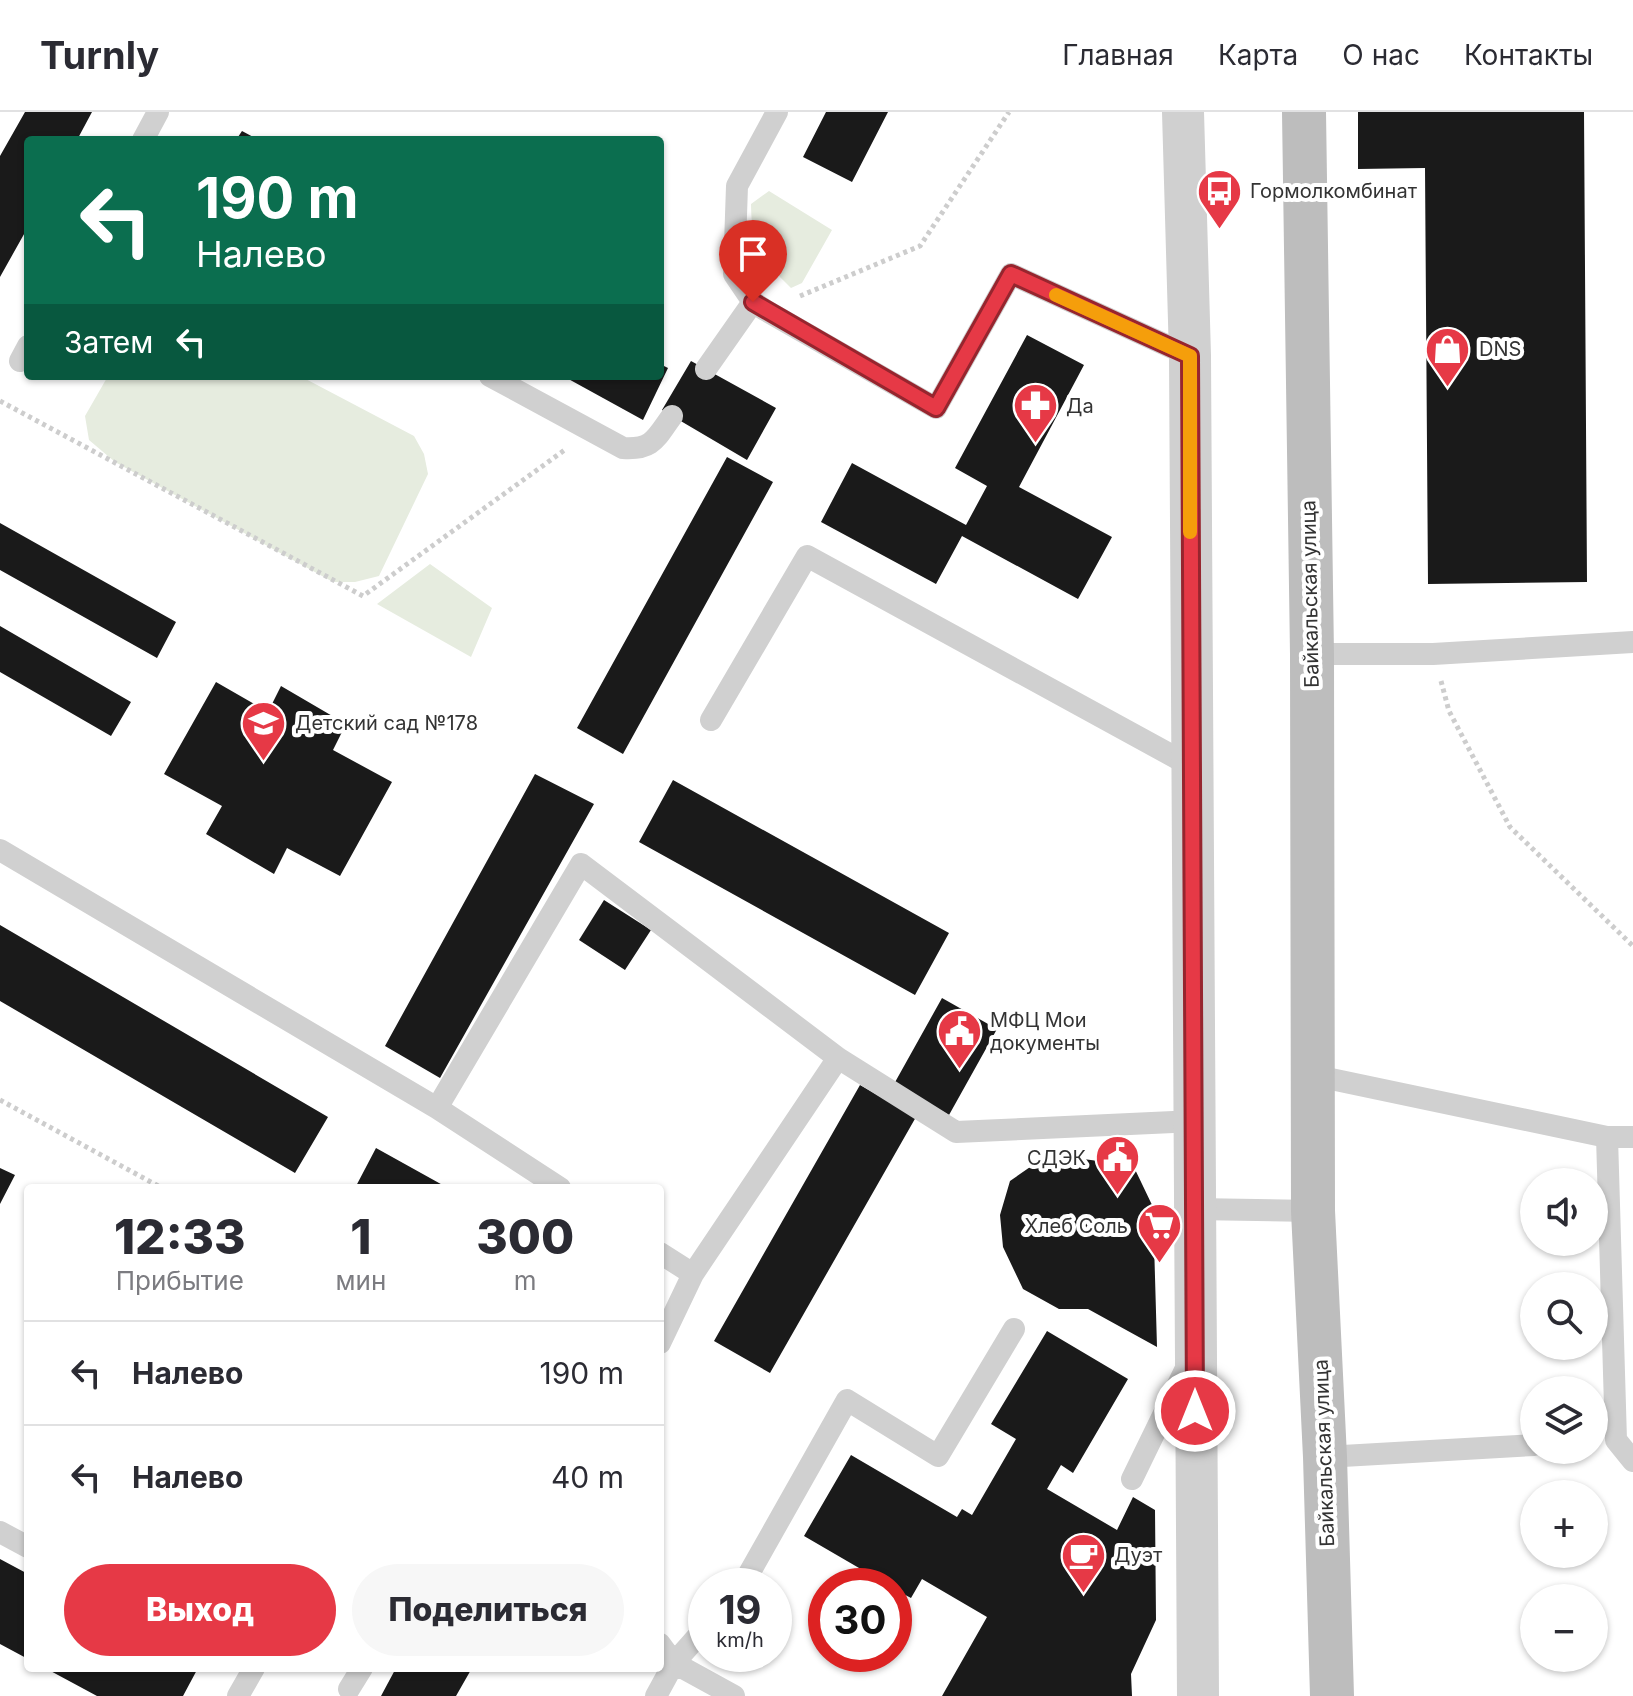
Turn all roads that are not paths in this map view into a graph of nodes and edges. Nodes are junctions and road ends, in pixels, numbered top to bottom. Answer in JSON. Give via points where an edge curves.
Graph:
{"nodes":[{"id":1,"x":158,"y":112,"type":"edge"},
{"id":2,"x":777,"y":112,"type":"edge"},
{"id":3,"x":1183,"y":112,"type":"edge"},
{"id":4,"x":1304,"y":112,"type":"edge"},
{"id":5,"x":145,"y":136,"type":"edge"},
{"id":6,"x":759,"y":306,"type":"junction"},
{"id":7,"x":1190,"y":356,"type":"junction"},
{"id":8,"x":706,"y":369,"type":"dead end"},
{"id":9,"x":497,"y":380,"type":"edge"},
{"id":10,"x":672,"y":416,"type":"dead end"},
{"id":11,"x":1633,"y":642,"type":"edge"},
{"id":12,"x":1312,"y":654,"type":"junction"},
{"id":13,"x":711,"y":720,"type":"dead end"},
{"id":14,"x":1191,"y":766,"type":"junction"},
{"id":15,"x":0,"y":850,"type":"edge"},
{"id":16,"x":838,"y":1058,"type":"junction"},
{"id":17,"x":1312,"y":1075,"type":"junction"},
{"id":18,"x":437,"y":1108,"type":"junction"},
{"id":19,"x":1195,"y":1121,"type":"junction"},
{"id":20,"x":1607,"y":1137,"type":"junction"},
{"id":21,"x":1633,"y":1137,"type":"edge"},
{"id":22,"x":554,"y":1184,"type":"edge"},
{"id":23,"x":1194,"y":1209,"type":"junction"},
{"id":24,"x":1313,"y":1211,"type":"junction"},
{"id":25,"x":664,"y":1256,"type":"edge"},
{"id":26,"x":693,"y":1274,"type":"junction"},
{"id":27,"x":1014,"y":1329,"type":"dead end"},
{"id":28,"x":664,"y":1335,"type":"edge"},
{"id":29,"x":1195,"y":1351,"type":"junction"},
{"id":30,"x":1614,"y":1441,"type":"edge"},
{"id":31,"x":1520,"y":1446,"type":"edge"},
{"id":32,"x":1325,"y":1457,"type":"junction"},
{"id":33,"x":1633,"y":1461,"type":"edge"},
{"id":34,"x":1132,"y":1479,"type":"dead end"},
{"id":35,"x":0,"y":1532,"type":"edge"},
{"id":36,"x":24,"y":1545,"type":"edge"},
{"id":37,"x":752,"y":1568,"type":"edge"},
{"id":38,"x":688,"y":1647,"type":"edge"},
{"id":39,"x":664,"y":1649,"type":"edge"},
{"id":40,"x":674,"y":1663,"type":"junction"},
{"id":41,"x":252,"y":1672,"type":"edge"},
{"id":42,"x":360,"y":1672,"type":"edge"},
{"id":43,"x":349,"y":1689,"type":"dead end"},
{"id":44,"x":238,"y":1696,"type":"edge"},
{"id":45,"x":656,"y":1696,"type":"edge"},
{"id":46,"x":734,"y":1696,"type":"edge"},
{"id":47,"x":1198,"y":1696,"type":"edge"},
{"id":48,"x":1332,"y":1696,"type":"edge"}],
"edges":[{"from":1,"to":5,"type":"lane"},
{"from":2,"to":6,"type":"lane","via":[[737,186],[734,274]]},
{"from":3,"to":7,"type":"street"},
{"from":4,"to":12,"type":"main road","name":"Байкальская улица"},
{"from":6,"to":7,"type":"lane","via":[[936,408],[1011,274]]},
{"from":6,"to":8,"type":"lane"},
{"from":7,"to":14,"type":"street"},
{"from":9,"to":10,"type":"lane","via":[[623,448],[652,443]]},
{"from":11,"to":12,"type":"lane","via":[[1433,654]]},
{"from":12,"to":17,"type":"main road","name":"Байкальская улица"},
{"from":13,"to":14,"type":"lane","via":[[807,556]]},
{"from":14,"to":19,"type":"street"},
{"from":15,"to":18,"type":"lane"},
{"from":16,"to":18,"type":"lane","via":[[581,864]]},
{"from":16,"to":19,"type":"lane","via":[[956,1132]]},
{"from":16,"to":26,"type":"lane"},
{"from":17,"to":20,"type":"lane"},
{"from":17,"to":24,"type":"main road","name":"Байкальская улица"},
{"from":18,"to":22,"type":"lane"},
{"from":19,"to":23,"type":"street"},
{"from":20,"to":21,"type":"lane"},
{"from":20,"to":30,"type":"lane"},
{"from":23,"to":24,"type":"lane"},
{"from":23,"to":29,"type":"street"},
{"from":24,"to":32,"type":"main road","name":"Байкальская улица"},
{"from":25,"to":26,"type":"lane"},
{"from":26,"to":28,"type":"lane"},
{"from":27,"to":37,"type":"lane","via":[[938,1456],[847,1400]]},
{"from":29,"to":34,"type":"lane"},
{"from":29,"to":47,"type":"street"},
{"from":30,"to":33,"type":"lane"},
{"from":31,"to":32,"type":"lane"},
{"from":32,"to":48,"type":"main road","name":"Байкальская улица"},
{"from":35,"to":36,"type":"lane"},
{"from":38,"to":40,"type":"lane"},
{"from":39,"to":40,"type":"lane"},
{"from":40,"to":45,"type":"lane"},
{"from":40,"to":46,"type":"lane"},
{"from":41,"to":44,"type":"lane"},
{"from":42,"to":43,"type":"lane"}]}
